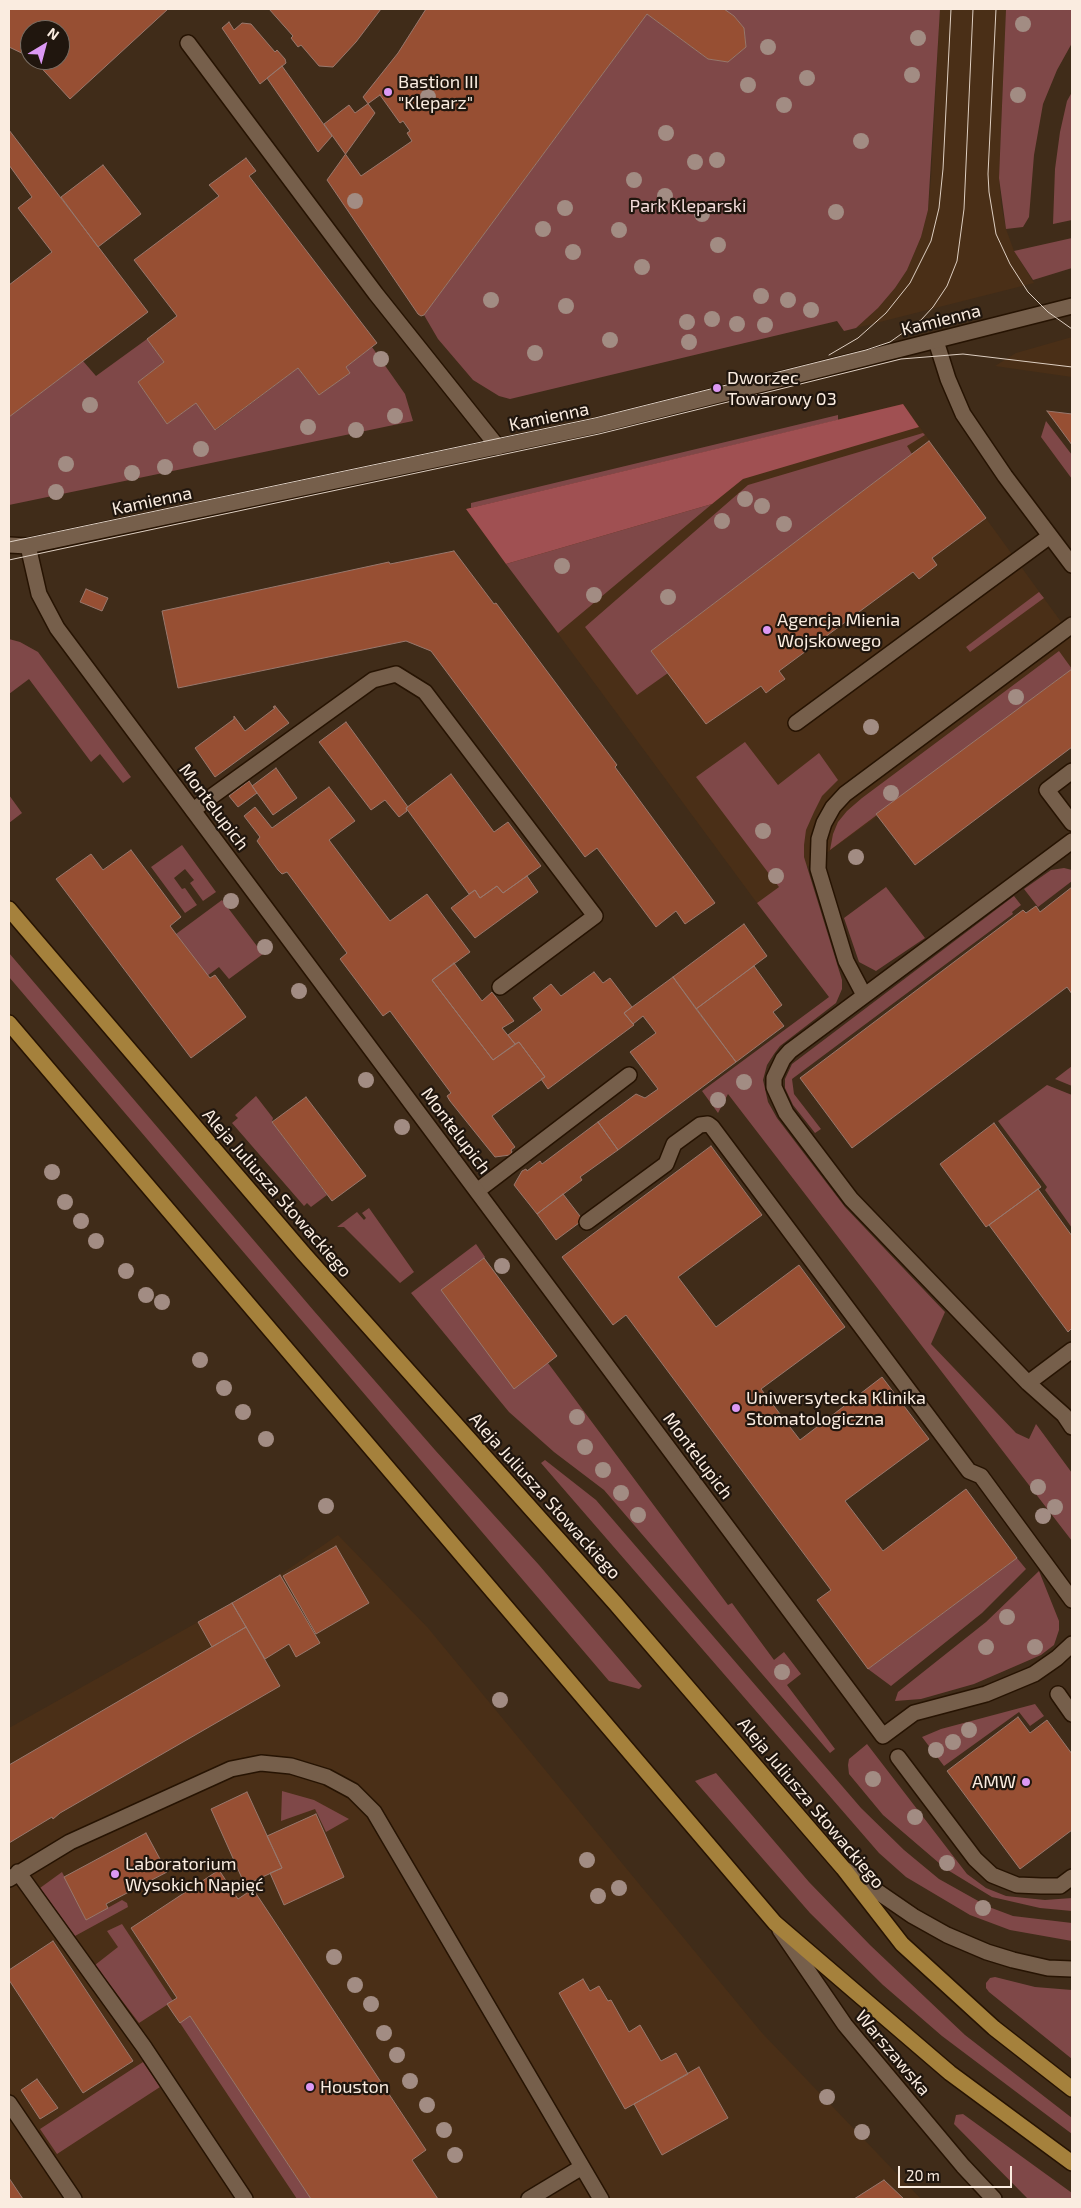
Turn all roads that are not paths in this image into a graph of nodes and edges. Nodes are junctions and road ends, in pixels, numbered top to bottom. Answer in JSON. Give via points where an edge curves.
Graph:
{"nodes":[{"id":1,"x":188,"y":43,"type":"dead end"},
{"id":2,"x":1072,"y":306,"type":"edge"},
{"id":3,"x":936,"y":341,"type":"junction"},
{"id":4,"x":498,"y":447,"type":"junction"},
{"id":5,"x":1050,"y":536,"type":"junction"},
{"id":6,"x":9,"y":545,"type":"edge"},
{"id":7,"x":28,"y":546,"type":"junction"},
{"id":8,"x":9,"y":556,"type":"edge"},
{"id":9,"x":1072,"y":565,"type":"edge"},
{"id":10,"x":1072,"y":624,"type":"edge"},
{"id":11,"x":796,"y":723,"type":"dead end"},
{"id":12,"x":1072,"y":771,"type":"edge"},
{"id":13,"x":193,"y":810,"type":"junction"},
{"id":14,"x":1072,"y":823,"type":"edge"},
{"id":15,"x":1072,"y":841,"type":"edge"},
{"id":16,"x":9,"y":909,"type":"edge"},
{"id":17,"x":500,"y":986,"type":"dead end"},
{"id":18,"x":864,"y":995,"type":"junction"},
{"id":19,"x":9,"y":1023,"type":"edge"},
{"id":20,"x":629,"y":1075,"type":"dead end"},
{"id":21,"x":477,"y":1191,"type":"junction"},
{"id":22,"x":587,"y":1222,"type":"dead end"},
{"id":23,"x":1072,"y":1350,"type":"edge"},
{"id":24,"x":1028,"y":1383,"type":"junction"},
{"id":25,"x":1072,"y":1427,"type":"edge"},
{"id":26,"x":1072,"y":1600,"type":"edge"},
{"id":27,"x":1072,"y":1644,"type":"edge"},
{"id":28,"x":1058,"y":1694,"type":"dead end"},
{"id":29,"x":1072,"y":1714,"type":"edge"},
{"id":30,"x":898,"y":1757,"type":"dead end"},
{"id":31,"x":843,"y":1868,"type":"junction"},
{"id":32,"x":13,"y":1876,"type":"edge"},
{"id":33,"x":1068,"y":1882,"type":"edge"},
{"id":34,"x":775,"y":1923,"type":"junction"},
{"id":35,"x":1072,"y":1969,"type":"edge"},
{"id":36,"x":1072,"y":2089,"type":"edge"},
{"id":37,"x":9,"y":2103,"type":"edge"},
{"id":38,"x":1072,"y":2162,"type":"edge"},
{"id":39,"x":582,"y":2167,"type":"junction"},
{"id":40,"x":74,"y":2199,"type":"edge"},
{"id":41,"x":245,"y":2199,"type":"edge"},
{"id":42,"x":529,"y":2199,"type":"edge"},
{"id":43,"x":601,"y":2199,"type":"edge"},
{"id":44,"x":994,"y":2199,"type":"edge"}],
"edges":[{"from":1,"to":4,"type":"street","via":[[369,284]]},
{"from":2,"to":3,"type":"street","name":"Kamienna"},
{"from":3,"to":4,"type":"street","name":"Kamienna","via":[[644,415]]},
{"from":3,"to":5,"type":"street","via":[[963,414]]},
{"from":4,"to":7,"type":"street","name":"Kamienna"},
{"from":5,"to":9,"type":"street"},
{"from":5,"to":11,"type":"street"},
{"from":6,"to":7,"type":"street","name":"Kamienna"},
{"from":7,"to":8,"type":"street","name":"Kamienna"},
{"from":7,"to":13,"type":"street","name":"Montelupich","via":[[38,594],[49,616]]},
{"from":10,"to":18,"type":"street","via":[[833,806],[819,839],[818,870],[846,961]]},
{"from":12,"to":14,"type":"street","via":[[1047,790]]},
{"from":13,"to":17,"type":"street","via":[[373,680],[396,674],[425,692],[595,916]]},
{"from":13,"to":21,"type":"street","name":"Montelupich"},
{"from":15,"to":18,"type":"street"},
{"from":16,"to":31,"type":"main road","name":"Aleja Juliusza Słowackiego","via":[[304,1254],[545,1523]]},
{"from":18,"to":24,"type":"street","via":[[783,1059],[774,1078],[779,1100],[851,1199]]},
{"from":19,"to":34,"type":"main road"},
{"from":20,"to":21,"type":"street"},
{"from":21,"to":27,"type":"street","name":"Montelupich","via":[[884,1736],[914,1713],[1009,1686],[1034,1674]]},
{"from":22,"to":26,"type":"street","via":[[666,1164],[674,1144],[700,1125],[712,1127],[969,1471],[981,1476]]},
{"from":23,"to":24,"type":"street"},
{"from":24,"to":25,"type":"street","via":[[1064,1415]]},
{"from":28,"to":29,"type":"street"},
{"from":30,"to":33,"type":"street","via":[[975,1858],[992,1875],[1017,1885]]},
{"from":31,"to":35,"type":"street","via":[[947,1935],[1013,1960],[1048,1968]]},
{"from":31,"to":36,"type":"main road","name":"Aleja Juliusza Słowackiego","via":[[902,1944],[994,2028]]},
{"from":32,"to":39,"type":"street","via":[[70,1842],[231,1769],[261,1764],[290,1766],[327,1777],[353,1791],[374,1812]]},
{"from":32,"to":41,"type":"street","via":[[144,2047]]},
{"from":34,"to":38,"type":"main road","via":[[950,2073]]},
{"from":34,"to":44,"type":"street","name":"Warszawska","via":[[844,2025]]},
{"from":37,"to":40,"type":"street"},
{"from":39,"to":42,"type":"street"},
{"from":39,"to":43,"type":"street"}]}
